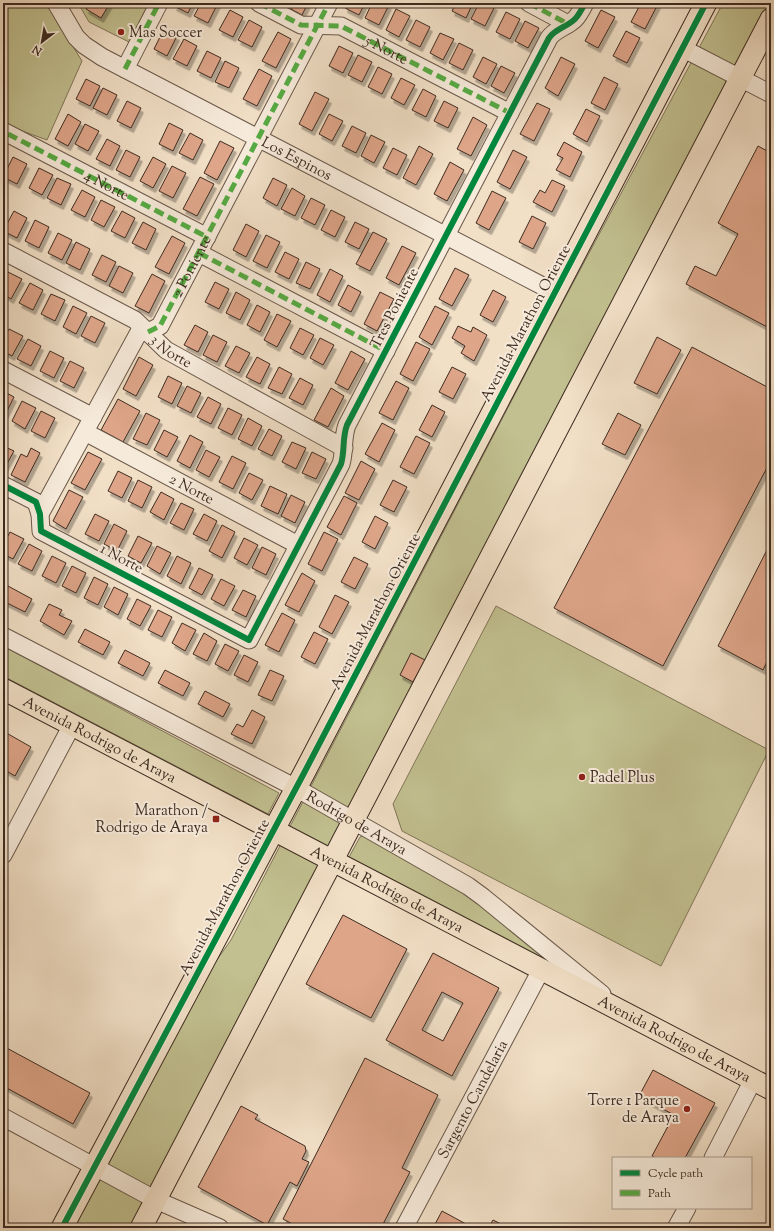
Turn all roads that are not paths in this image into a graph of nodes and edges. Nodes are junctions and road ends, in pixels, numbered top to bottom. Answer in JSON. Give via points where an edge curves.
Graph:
{"nodes":[{"id":1,"x":56,"y":3,"type":"edge"},
{"id":2,"x":159,"y":3,"type":"edge"},
{"id":3,"x":259,"y":3,"type":"edge"},
{"id":4,"x":329,"y":3,"type":"edge"},
{"id":5,"x":529,"y":3,"type":"edge"},
{"id":6,"x":585,"y":3,"type":"edge"},
{"id":7,"x":706,"y":3,"type":"edge"},
{"id":8,"x":771,"y":19,"type":"edge"},
{"id":9,"x":568,"y":24,"type":"junction"},
{"id":10,"x":317,"y":25,"type":"junction"},
{"id":11,"x":682,"y":48,"type":"junction"},
{"id":12,"x":124,"y":68,"type":"junction"},
{"id":13,"x":740,"y":78,"type":"junction"},
{"id":14,"x":771,"y":94,"type":"edge"},
{"id":15,"x":510,"y":113,"type":"junction"},
{"id":16,"x":5,"y":133,"type":"edge"},
{"id":17,"x":258,"y":138,"type":"junction"},
{"id":18,"x":446,"y":235,"type":"junction"},
{"id":19,"x":207,"y":237,"type":"junction"},
{"id":20,"x":3,"y":251,"type":"edge"},
{"id":21,"x":199,"y":253,"type":"junction"},
{"id":22,"x":556,"y":293,"type":"junction"},
{"id":23,"x":148,"y":332,"type":"junction"},
{"id":24,"x":386,"y":351,"type":"junction"},
{"id":25,"x":3,"y":370,"type":"edge"},
{"id":26,"x":89,"y":425,"type":"junction"},
{"id":27,"x":344,"y":448,"type":"junction"},
{"id":28,"x":3,"y":485,"type":"edge"},
{"id":29,"x":40,"y":514,"type":"junction"},
{"id":30,"x":298,"y":545,"type":"junction"},
{"id":31,"x":3,"y":636,"type":"edge"},
{"id":32,"x":249,"y":640,"type":"joint"},
{"id":33,"x":3,"y":689,"type":"edge"},
{"id":34,"x":72,"y":725,"type":"junction"},
{"id":35,"x":296,"y":788,"type":"junction"},
{"id":36,"x":353,"y":820,"type":"junction"},
{"id":37,"x":274,"y":831,"type":"junction"},
{"id":38,"x":3,"y":855,"type":"edge"},
{"id":39,"x":332,"y":861,"type":"junction"},
{"id":40,"x":541,"y":970,"type":"junction"},
{"id":41,"x":623,"y":1012,"type":"junction"},
{"id":42,"x":762,"y":1085,"type":"edge"},
{"id":43,"x":3,"y":1117,"type":"edge"},
{"id":44,"x":714,"y":1157,"type":"edge"},
{"id":45,"x":95,"y":1167,"type":"junction"},
{"id":46,"x":156,"y":1200,"type":"junction"},
{"id":47,"x":686,"y":1209,"type":"edge"},
{"id":48,"x":62,"y":1228,"type":"edge"},
{"id":49,"x":141,"y":1228,"type":"edge"},
{"id":50,"x":220,"y":1228,"type":"edge"},
{"id":51,"x":404,"y":1228,"type":"edge"},
{"id":52,"x":676,"y":1228,"type":"edge"}],
"edges":[{"from":1,"to":12,"type":"street","name":"Los Espinos","via":[[84,45]]},
{"from":2,"to":12,"type":"street"},
{"from":3,"to":10,"type":"street","name":"5 Norte","via":[[301,25]]},
{"from":4,"to":10,"type":"street","name":"2 Poniente"},
{"from":5,"to":9,"type":"street"},
{"from":6,"to":9,"type":"street","name":"Tres Poniente"},
{"from":7,"to":11,"type":"main road","name":"Avenida Marathon Oriente"},
{"from":8,"to":13,"type":"main road"},
{"from":9,"to":15,"type":"street","name":"Tres Poniente","via":[[549,38]]},
{"from":10,"to":15,"type":"street","name":"5 Norte","via":[[341,26]]},
{"from":10,"to":17,"type":"street","name":"2 Poniente"},
{"from":11,"to":13,"type":"street"},
{"from":11,"to":22,"type":"main road","name":"Avenida Marathon Oriente"},
{"from":12,"to":17,"type":"street","name":"Los Espinos"},
{"from":13,"to":14,"type":"street"},
{"from":13,"to":36,"type":"main road"},
{"from":15,"to":18,"type":"street","name":"Tres Poniente"},
{"from":16,"to":19,"type":"street","name":"4 Norte"},
{"from":17,"to":18,"type":"street","name":"Los Espinos"},
{"from":17,"to":19,"type":"street","name":"2 Poniente"},
{"from":18,"to":22,"type":"street","name":"Los Espinos"},
{"from":18,"to":24,"type":"street","name":"Tres Poniente"},
{"from":19,"to":21,"type":"street","name":"2 Poniente"},
{"from":20,"to":23,"type":"street","name":"3 Norte","via":[[135,320]]},
{"from":21,"to":23,"type":"street","name":"2 Poniente","via":[[160,326]]},
{"from":21,"to":24,"type":"street"},
{"from":22,"to":35,"type":"main road","name":"Avenida Marathon Oriente"},
{"from":23,"to":26,"type":"street","name":"2 Poniente","via":[[139,332]]},
{"from":23,"to":27,"type":"street","name":"3 Norte","via":[[166,350]]},
{"from":24,"to":27,"type":"street","name":"Tres Poniente","via":[[347,425]]},
{"from":25,"to":26,"type":"street","name":"2 Norte"},
{"from":26,"to":29,"type":"street","name":"2 Poniente"},
{"from":26,"to":30,"type":"street","name":"2 Norte"},
{"from":27,"to":30,"type":"street","name":"Tres Poniente","via":[[341,464]]},
{"from":28,"to":29,"type":"street","name":"1 Norte","via":[[36,502]]},
{"from":29,"to":32,"type":"street","name":"1 Norte","via":[[41,530]]},
{"from":30,"to":32,"type":"street","name":"Tres Poniente"},
{"from":31,"to":35,"type":"street","name":"Rodrigo de Araya"},
{"from":33,"to":34,"type":"main road","name":"Avenida Rodrigo de Araya"},
{"from":34,"to":37,"type":"main road","name":"Avenida Rodrigo de Araya"},
{"from":34,"to":38,"type":"street"},
{"from":35,"to":36,"type":"street","name":"Rodrigo de Araya"},
{"from":35,"to":37,"type":"main road","name":"Avenida Marathon Oriente"},
{"from":36,"to":39,"type":"main road"},
{"from":36,"to":41,"type":"street","name":"Rodrigo de Araya","via":[[468,886]]},
{"from":37,"to":39,"type":"main road","name":"Avenida Rodrigo de Araya"},
{"from":37,"to":45,"type":"main road","name":"Avenida Marathon Oriente"},
{"from":39,"to":40,"type":"main road","name":"Avenida Rodrigo de Araya"},
{"from":39,"to":46,"type":"main road"},
{"from":40,"to":41,"type":"main road","name":"Avenida Rodrigo de Araya"},
{"from":40,"to":51,"type":"street","name":"Sargento Candelaria"},
{"from":41,"to":42,"type":"main road","name":"Avenida Rodrigo de Araya"},
{"from":42,"to":44,"type":"street"},
{"from":43,"to":45,"type":"street"},
{"from":45,"to":46,"type":"street"},
{"from":45,"to":48,"type":"main road","name":"Avenida Marathon Oriente"},
{"from":46,"to":49,"type":"main road"},
{"from":46,"to":50,"type":"street"},
{"from":47,"to":52,"type":"street"}]}
